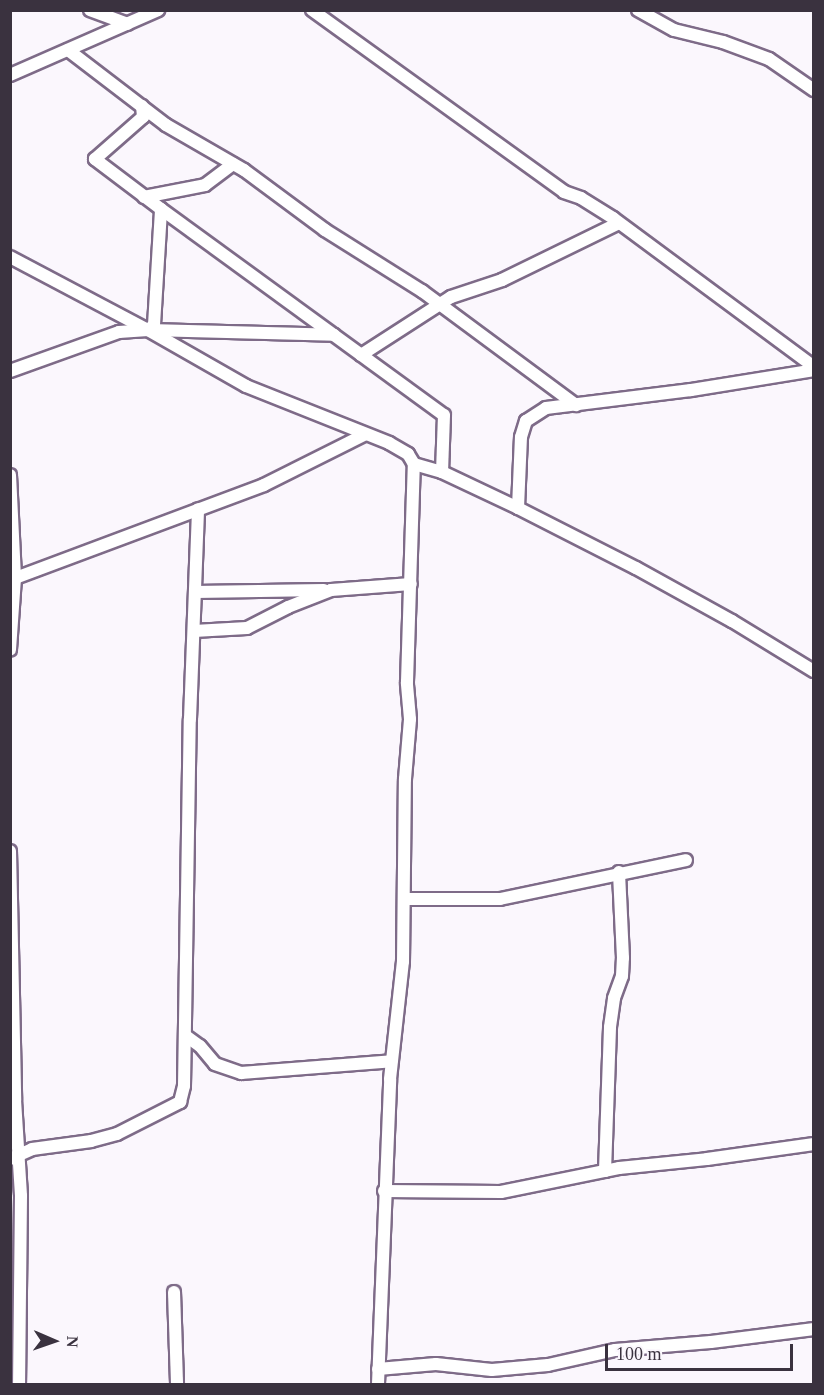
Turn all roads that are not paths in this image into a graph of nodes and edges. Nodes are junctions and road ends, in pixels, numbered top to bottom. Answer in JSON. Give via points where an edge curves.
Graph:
{"nodes":[{"id":1,"x":90,"y":10,"type":"edge"},
{"id":2,"x":158,"y":10,"type":"edge"},
{"id":3,"x":312,"y":10,"type":"edge"},
{"id":4,"x":638,"y":10,"type":"edge"},
{"id":5,"x":128,"y":24,"type":"junction"},
{"id":6,"x":68,"y":50,"type":"junction"},
{"id":7,"x":10,"y":75,"type":"edge"},
{"id":8,"x":813,"y":90,"type":"edge"},
{"id":9,"x":142,"y":106,"type":"junction"},
{"id":10,"x":233,"y":164,"type":"junction"},
{"id":11,"x":144,"y":197,"type":"junction"},
{"id":12,"x":161,"y":209,"type":"junction"},
{"id":13,"x":620,"y":223,"type":"junction"},
{"id":14,"x":10,"y":257,"type":"edge"},
{"id":15,"x":440,"y":304,"type":"junction"},
{"id":16,"x":148,"y":330,"type":"junction"},
{"id":17,"x":334,"y":335,"type":"junction"},
{"id":18,"x":361,"y":355,"type":"junction"},
{"id":19,"x":813,"y":369,"type":"edge"},
{"id":20,"x":10,"y":371,"type":"edge"},
{"id":21,"x":576,"y":405,"type":"junction"},
{"id":22,"x":364,"y":435,"type":"junction"},
{"id":23,"x":414,"y":464,"type":"junction"},
{"id":24,"x":442,"y":472,"type":"junction"},
{"id":25,"x":10,"y":475,"type":"edge"},
{"id":26,"x":518,"y":508,"type":"junction"},
{"id":27,"x":198,"y":509,"type":"junction"},
{"id":28,"x":13,"y":579,"type":"edge"},
{"id":29,"x":411,"y":584,"type":"junction"},
{"id":30,"x":331,"y":590,"type":"junction"},
{"id":31,"x":195,"y":592,"type":"junction"},
{"id":32,"x":194,"y":631,"type":"junction"},
{"id":33,"x":10,"y":650,"type":"edge"},
{"id":34,"x":813,"y":670,"type":"edge"},
{"id":35,"x":10,"y":851,"type":"edge"},
{"id":36,"x":686,"y":860,"type":"dead end"},
{"id":37,"x":619,"y":872,"type":"junction"},
{"id":38,"x":404,"y":899,"type":"junction"},
{"id":39,"x":186,"y":1036,"type":"junction"},
{"id":40,"x":392,"y":1061,"type":"junction"},
{"id":41,"x":813,"y":1144,"type":"edge"},
{"id":42,"x":14,"y":1156,"type":"edge"},
{"id":43,"x":605,"y":1171,"type":"junction"},
{"id":44,"x":384,"y":1191,"type":"junction"},
{"id":45,"x":174,"y":1292,"type":"dead end"},
{"id":46,"x":813,"y":1329,"type":"edge"},
{"id":47,"x":378,"y":1369,"type":"junction"},
{"id":48,"x":19,"y":1384,"type":"edge"},
{"id":49,"x":176,"y":1384,"type":"edge"},
{"id":50,"x":378,"y":1384,"type":"edge"}],
"edges":[{"from":1,"to":5,"type":"street"},
{"from":2,"to":5,"type":"street"},
{"from":3,"to":13,"type":"street","via":[[564,192]]},
{"from":4,"to":8,"type":"street","via":[[674,30],[769,59]]},
{"from":5,"to":6,"type":"street"},
{"from":6,"to":7,"type":"street"},
{"from":6,"to":9,"type":"street"},
{"from":9,"to":10,"type":"street","via":[[166,125]]},
{"from":9,"to":11,"type":"street","via":[[143,117],[96,159]]},
{"from":10,"to":11,"type":"street","via":[[205,184]]},
{"from":10,"to":15,"type":"street","via":[[325,230]]},
{"from":11,"to":12,"type":"street"},
{"from":12,"to":16,"type":"street","via":[[154,325]]},
{"from":12,"to":17,"type":"street"},
{"from":13,"to":15,"type":"street","via":[[502,280]]},
{"from":13,"to":19,"type":"street","via":[[764,328]]},
{"from":14,"to":16,"type":"street"},
{"from":15,"to":18,"type":"street"},
{"from":15,"to":21,"type":"street"},
{"from":16,"to":17,"type":"street"},
{"from":16,"to":20,"type":"street","via":[[119,332]]},
{"from":16,"to":22,"type":"street","via":[[246,386]]},
{"from":17,"to":18,"type":"street"},
{"from":18,"to":24,"type":"street","via":[[444,416]]},
{"from":19,"to":21,"type":"street"},
{"from":21,"to":26,"type":"street","via":[[546,408],[526,421],[521,437]]},
{"from":22,"to":23,"type":"street","via":[[408,454]]},
{"from":22,"to":27,"type":"street","via":[[264,484]]},
{"from":23,"to":24,"type":"street"},
{"from":23,"to":29,"type":"street"},
{"from":24,"to":26,"type":"street"},
{"from":25,"to":28,"type":"street"},
{"from":26,"to":34,"type":"street","via":[[636,568]]},
{"from":27,"to":28,"type":"street"},
{"from":27,"to":31,"type":"street"},
{"from":28,"to":33,"type":"street"},
{"from":29,"to":30,"type":"street"},
{"from":29,"to":38,"type":"street"},
{"from":30,"to":31,"type":"street"},
{"from":30,"to":32,"type":"street","via":[[247,628]]},
{"from":31,"to":32,"type":"street"},
{"from":32,"to":39,"type":"street"},
{"from":35,"to":42,"type":"street"},
{"from":36,"to":37,"type":"street"},
{"from":37,"to":38,"type":"street","via":[[500,899]]},
{"from":37,"to":43,"type":"street","via":[[623,958],[609,1027]]},
{"from":38,"to":40,"type":"street","via":[[403,962]]},
{"from":39,"to":40,"type":"street","via":[[215,1064],[241,1073]]},
{"from":39,"to":42,"type":"street","via":[[180,1102],[117,1134]]},
{"from":40,"to":44,"type":"street"},
{"from":41,"to":43,"type":"street"},
{"from":42,"to":48,"type":"street","via":[[21,1196]]},
{"from":43,"to":44,"type":"street","via":[[501,1192]]},
{"from":44,"to":47,"type":"street"},
{"from":45,"to":49,"type":"street"},
{"from":46,"to":47,"type":"street","via":[[615,1350],[548,1365],[492,1370],[436,1364]]},
{"from":47,"to":50,"type":"street"}]}
